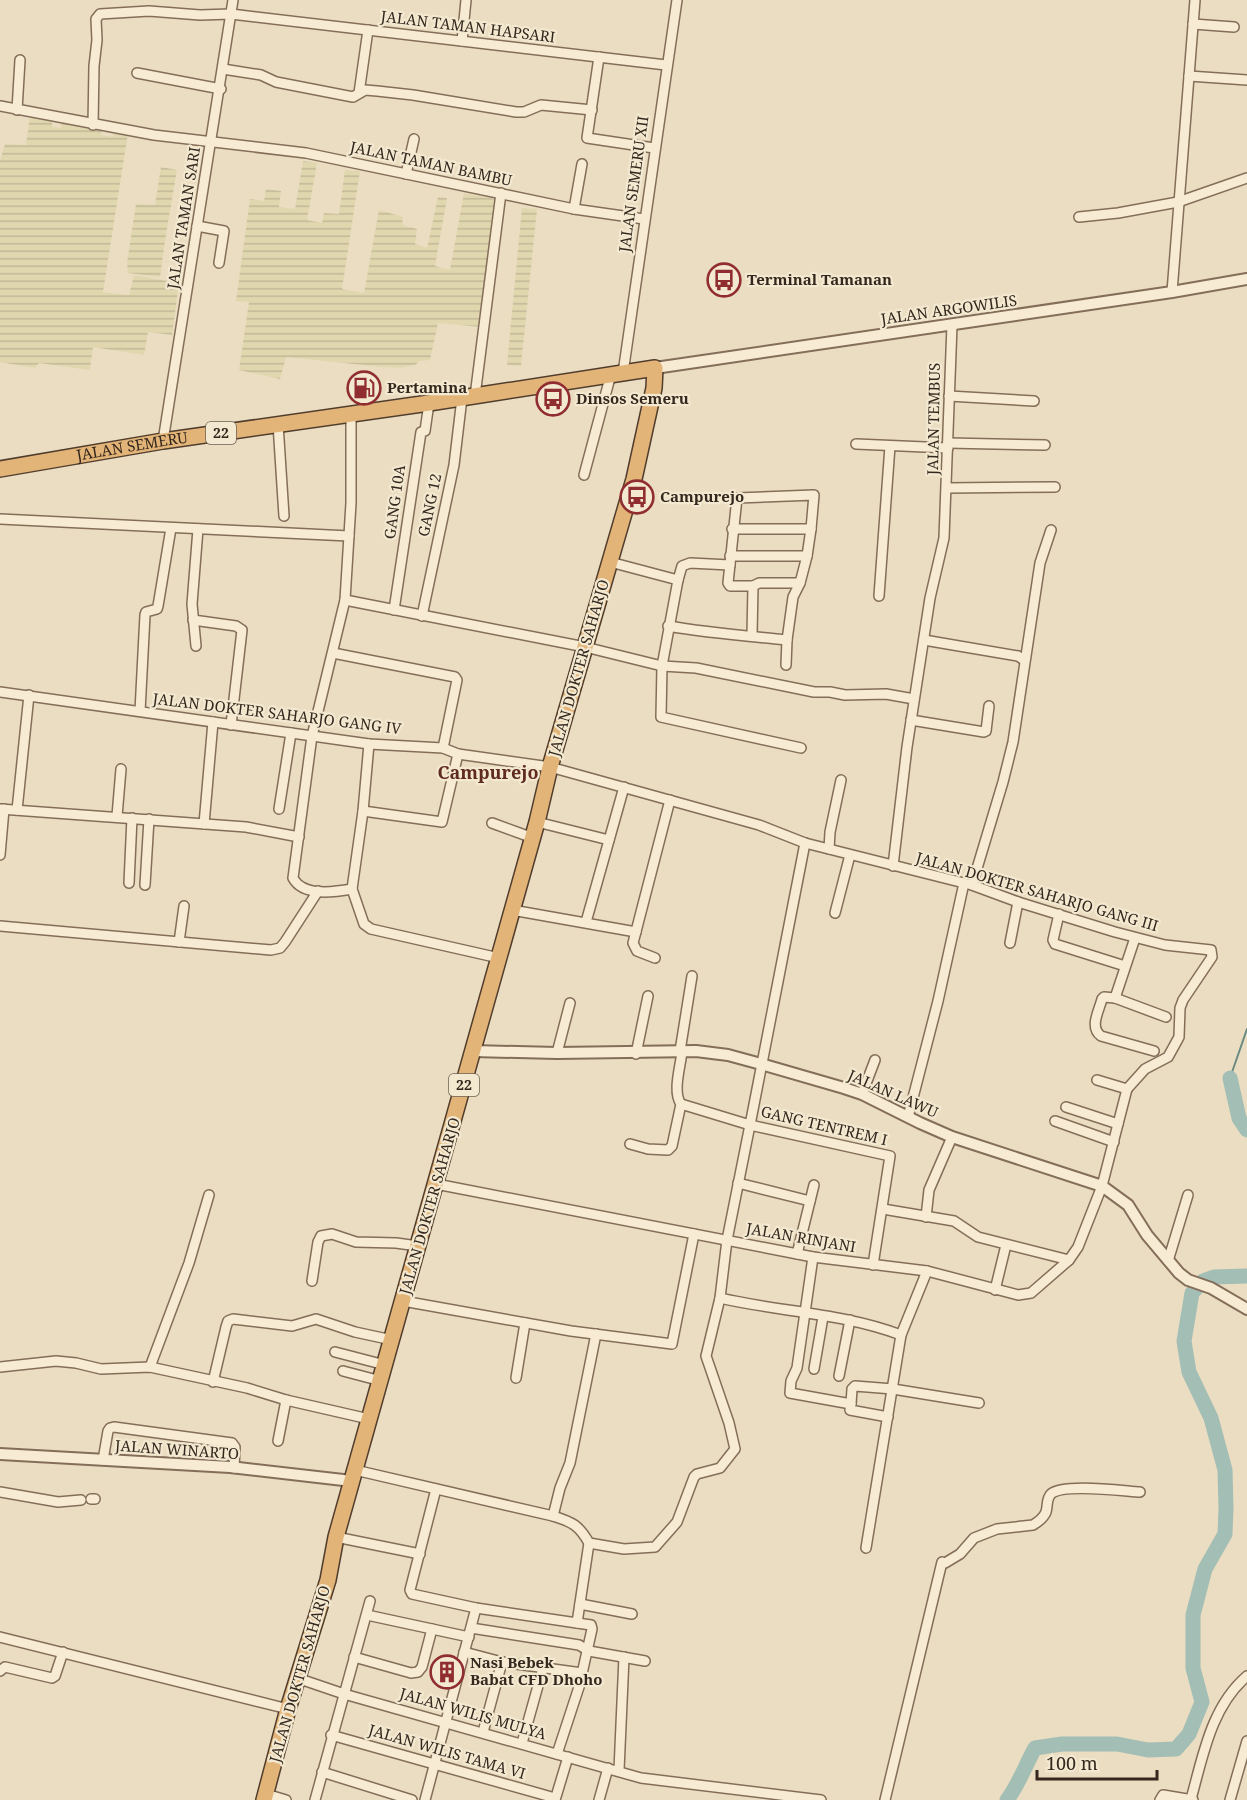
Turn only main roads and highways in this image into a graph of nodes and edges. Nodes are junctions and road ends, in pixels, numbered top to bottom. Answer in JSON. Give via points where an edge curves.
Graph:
{"nodes":[{"id":1,"x":656,"y":368,"type":"joint"},
{"id":2,"x":0,"y":469,"type":"edge"},
{"id":3,"x":265,"y":1797,"type":"edge"}],
"edges":[{"from":1,"to":2,"type":"highway","name":"JALAN SEMERU","number":"22"},
{"from":1,"to":3,"type":"highway","name":"JALAN DOKTER SAHARJO","number":"22","via":[[634,479],[550,767]]}]}
